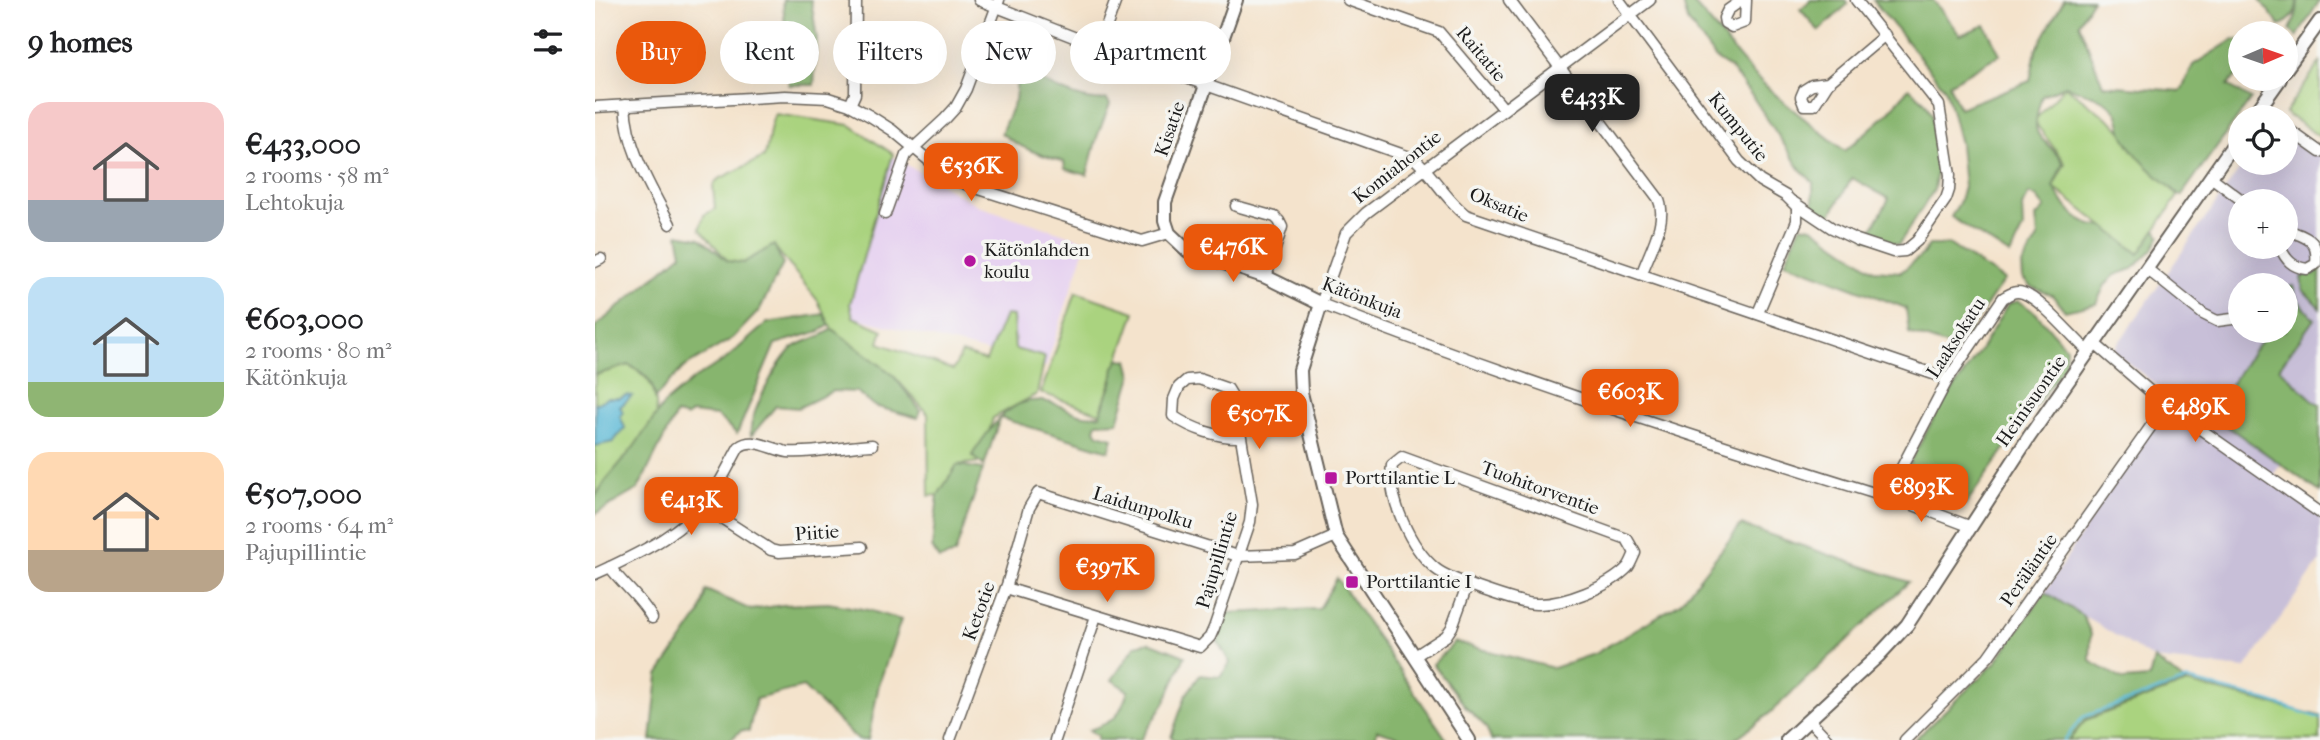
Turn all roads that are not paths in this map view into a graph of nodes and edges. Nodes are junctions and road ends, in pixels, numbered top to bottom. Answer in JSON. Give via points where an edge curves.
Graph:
{"nodes":[{"id":1,"x":856,"y":0,"type":"edge"},
{"id":2,"x":979,"y":0,"type":"edge"},
{"id":3,"x":1116,"y":0,"type":"edge"},
{"id":4,"x":1236,"y":0,"type":"edge"},
{"id":5,"x":1348,"y":0,"type":"edge"},
{"id":6,"x":1510,"y":0,"type":"edge"},
{"id":7,"x":1619,"y":0,"type":"edge"},
{"id":8,"x":1650,"y":0,"type":"edge"},
{"id":9,"x":1856,"y":0,"type":"edge"},
{"id":10,"x":998,"y":3,"type":"edge"},
{"id":11,"x":1630,"y":15,"type":"junction"},
{"id":12,"x":2320,"y":20,"type":"edge"},
{"id":13,"x":1108,"y":21,"type":"edge"},
{"id":14,"x":1070,"y":34,"type":"edge"},
{"id":15,"x":1885,"y":35,"type":"junction"},
{"id":16,"x":2298,"y":51,"type":"edge"},
{"id":17,"x":1561,"y":68,"type":"junction"},
{"id":18,"x":1828,"y":83,"type":"dead end"},
{"id":19,"x":1206,"y":85,"type":"junction"},
{"id":20,"x":625,"y":105,"type":"junction"},
{"id":21,"x":850,"y":105,"type":"junction"},
{"id":22,"x":595,"y":107,"type":"edge"},
{"id":23,"x":1504,"y":109,"type":"junction"},
{"id":24,"x":2298,"y":136,"type":"edge"},
{"id":25,"x":912,"y":147,"type":"junction"},
{"id":26,"x":2228,"y":152,"type":"edge"},
{"id":27,"x":2320,"y":152,"type":"edge"},
{"id":28,"x":1426,"y":169,"type":"junction"},
{"id":29,"x":2211,"y":177,"type":"junction"},
{"id":30,"x":2228,"y":190,"type":"edge"},
{"id":31,"x":1793,"y":202,"type":"junction"},
{"id":32,"x":1236,"y":206,"type":"dead end"},
{"id":33,"x":885,"y":214,"type":"dead end"},
{"id":34,"x":670,"y":224,"type":"dead end"},
{"id":35,"x":1169,"y":233,"type":"junction"},
{"id":36,"x":2298,"y":234,"type":"edge"},
{"id":37,"x":2319,"y":251,"type":"edge"},
{"id":38,"x":2286,"y":259,"type":"edge"},
{"id":39,"x":2147,"y":269,"type":"junction"},
{"id":40,"x":1642,"y":273,"type":"junction"},
{"id":41,"x":1266,"y":278,"type":"junction"},
{"id":42,"x":1321,"y":304,"type":"junction"},
{"id":43,"x":1758,"y":313,"type":"junction"},
{"id":44,"x":2228,"y":320,"type":"edge"},
{"id":45,"x":2092,"y":348,"type":"junction"},
{"id":46,"x":1948,"y":379,"type":"junction"},
{"id":47,"x":2166,"y":405,"type":"junction"},
{"id":48,"x":1241,"y":437,"type":"junction"},
{"id":49,"x":872,"y":445,"type":"dead end"},
{"id":50,"x":1038,"y":494,"type":"joint"},
{"id":51,"x":1884,"y":494,"type":"junction"},
{"id":52,"x":703,"y":506,"type":"junction"},
{"id":53,"x":2320,"y":513,"type":"edge"},
{"id":54,"x":1969,"y":526,"type":"junction"},
{"id":55,"x":1336,"y":536,"type":"junction"},
{"id":56,"x":862,"y":547,"type":"dead end"},
{"id":57,"x":1238,"y":556,"type":"junction"},
{"id":58,"x":610,"y":567,"type":"junction"},
{"id":59,"x":595,"y":574,"type":"edge"},
{"id":60,"x":1468,"y":583,"type":"junction"},
{"id":61,"x":1006,"y":588,"type":"junction"},
{"id":62,"x":1096,"y":616,"type":"junction"},
{"id":63,"x":652,"y":618,"type":"dead end"},
{"id":64,"x":1415,"y":656,"type":"junction"},
{"id":65,"x":1809,"y":720,"type":"junction"},
{"id":66,"x":950,"y":740,"type":"edge"},
{"id":67,"x":1055,"y":740,"type":"edge"},
{"id":68,"x":1469,"y":740,"type":"edge"},
{"id":69,"x":1787,"y":740,"type":"edge"},
{"id":70,"x":1828,"y":740,"type":"edge"},
{"id":71,"x":1905,"y":740,"type":"edge"}],
"edges":[{"from":1,"to":21,"type":"street","via":[[855,94]]},
{"from":2,"to":10,"type":"street","name":"Oksatie"},
{"from":3,"to":13,"type":"street"},
{"from":4,"to":19,"type":"street","name":"Kisatie"},
{"from":5,"to":23,"type":"street","name":"Raitatie","via":[[1439,32]]},
{"from":6,"to":17,"type":"street"},
{"from":7,"to":11,"type":"street","name":"Kumputie"},
{"from":8,"to":11,"type":"street","name":"Komiahontie"},
{"from":9,"to":15,"type":"street","name":"Kumputie"},
{"from":10,"to":14,"type":"street","name":"Oksatie"},
{"from":10,"to":25,"type":"street","via":[[956,107]]},
{"from":11,"to":17,"type":"street","name":"Komiahontie"},
{"from":11,"to":31,"type":"street","name":"Kumputie","via":[[1739,161]]},
{"from":12,"to":16,"type":"street"},
{"from":15,"to":18,"type":"street"},
{"from":15,"to":31,"type":"street","name":"Kumputie","via":[[1939,106],[1950,175],[1946,199],[1917,241],[1905,251],[1893,252],[1832,228]]},
{"from":17,"to":23,"type":"street","name":"Komiahontie"},
{"from":17,"to":40,"type":"street","via":[[1662,206]]},
{"from":19,"to":28,"type":"street","name":"Oksatie","via":[[1415,159]]},
{"from":19,"to":35,"type":"street","name":"Kisatie","via":[[1165,202]]},
{"from":20,"to":21,"type":"street","via":[[804,96]]},
{"from":20,"to":22,"type":"street"},
{"from":20,"to":34,"type":"street","via":[[632,147]]},
{"from":21,"to":25,"type":"street"},
{"from":23,"to":28,"type":"street","name":"Komiahontie"},
{"from":24,"to":27,"type":"street"},
{"from":25,"to":33,"type":"street"},
{"from":25,"to":35,"type":"street","via":[[950,178],[1018,202],[1142,241]]},
{"from":26,"to":29,"type":"street","name":"Heinisuontie"},
{"from":28,"to":40,"type":"street","name":"Oksatie","via":[[1466,215]]},
{"from":28,"to":42,"type":"street","name":"Komiahontie","via":[[1346,233]]},
{"from":29,"to":30,"type":"street"},
{"from":29,"to":39,"type":"street","name":"Heinisuontie"},
{"from":31,"to":43,"type":"street","via":[[1797,221]]},
{"from":32,"to":41,"type":"street","via":[[1279,220],[1282,228]]},
{"from":35,"to":41,"type":"street","name":"Kätönkuja","via":[[1188,251]]},
{"from":36,"to":37,"type":"street"},
{"from":37,"to":38,"type":"street","via":[[2316,264],[2307,269],[2296,268]]},
{"from":39,"to":44,"type":"street","via":[[2203,314],[2217,321]]},
{"from":39,"to":45,"type":"street","name":"Heinisuontie"},
{"from":40,"to":43,"type":"street","name":"Oksatie"},
{"from":41,"to":42,"type":"street","name":"Kätönkuja"},
{"from":42,"to":51,"type":"street","name":"Kätönkuja","via":[[1763,458]]},
{"from":42,"to":55,"type":"street","name":"Komiahontie","via":[[1300,370],[1301,393]]},
{"from":43,"to":46,"type":"street","name":"Oksatie"},
{"from":45,"to":46,"type":"street","name":"Laaksokatu","via":[[2037,302],[2014,292],[2003,298]]},
{"from":45,"to":47,"type":"street"},
{"from":45,"to":54,"type":"street","name":"Heinisuontie"},
{"from":46,"to":51,"type":"street","name":"Laaksokatu"},
{"from":47,"to":53,"type":"street"},
{"from":47,"to":71,"type":"street","name":"Peräläntie","via":[[1988,657]]},
{"from":48,"to":48,"type":"street","name":"Pajupillintie","via":[[1226,437],[1173,416],[1179,387],[1187,380],[1199,379],[1228,389]]},
{"from":48,"to":57,"type":"street","name":"Pajupillintie","via":[[1252,505]]},
{"from":49,"to":52,"type":"street","via":[[784,452],[744,443]]},
{"from":50,"to":57,"type":"street","name":"Laidunpolku"},
{"from":50,"to":61,"type":"street","name":"Ketotie","via":[[1029,508]]},
{"from":51,"to":54,"type":"street","name":"Kätönkuja"},
{"from":52,"to":56,"type":"street","name":"Piitie","via":[[771,550]]},
{"from":52,"to":58,"type":"street","via":[[672,534]]},
{"from":54,"to":65,"type":"street","name":"Heinisuontie","via":[[1907,625]]},
{"from":55,"to":57,"type":"street","name":"Laidunpolku","via":[[1295,554]]},
{"from":55,"to":64,"type":"street","name":"Komiahontie"},
{"from":57,"to":62,"type":"street","name":"Pajupillintie","via":[[1214,628],[1200,647]]},
{"from":58,"to":59,"type":"street"},
{"from":58,"to":63,"type":"street"},
{"from":60,"to":60,"type":"street","name":"Tuohitorventie","via":[[1435,568],[1402,520],[1390,476],[1392,465],[1402,457],[1627,539],[1635,553],[1629,566],[1594,590],[1558,603],[1533,605]]},
{"from":60,"to":64,"type":"street","via":[[1453,627]]},
{"from":61,"to":62,"type":"street"},
{"from":61,"to":66,"type":"street","name":"Ketotie"},
{"from":62,"to":67,"type":"street"},
{"from":64,"to":68,"type":"street","name":"Komiahontie"},
{"from":65,"to":69,"type":"street","name":"Heinisuontie"},
{"from":65,"to":70,"type":"street"}]}
